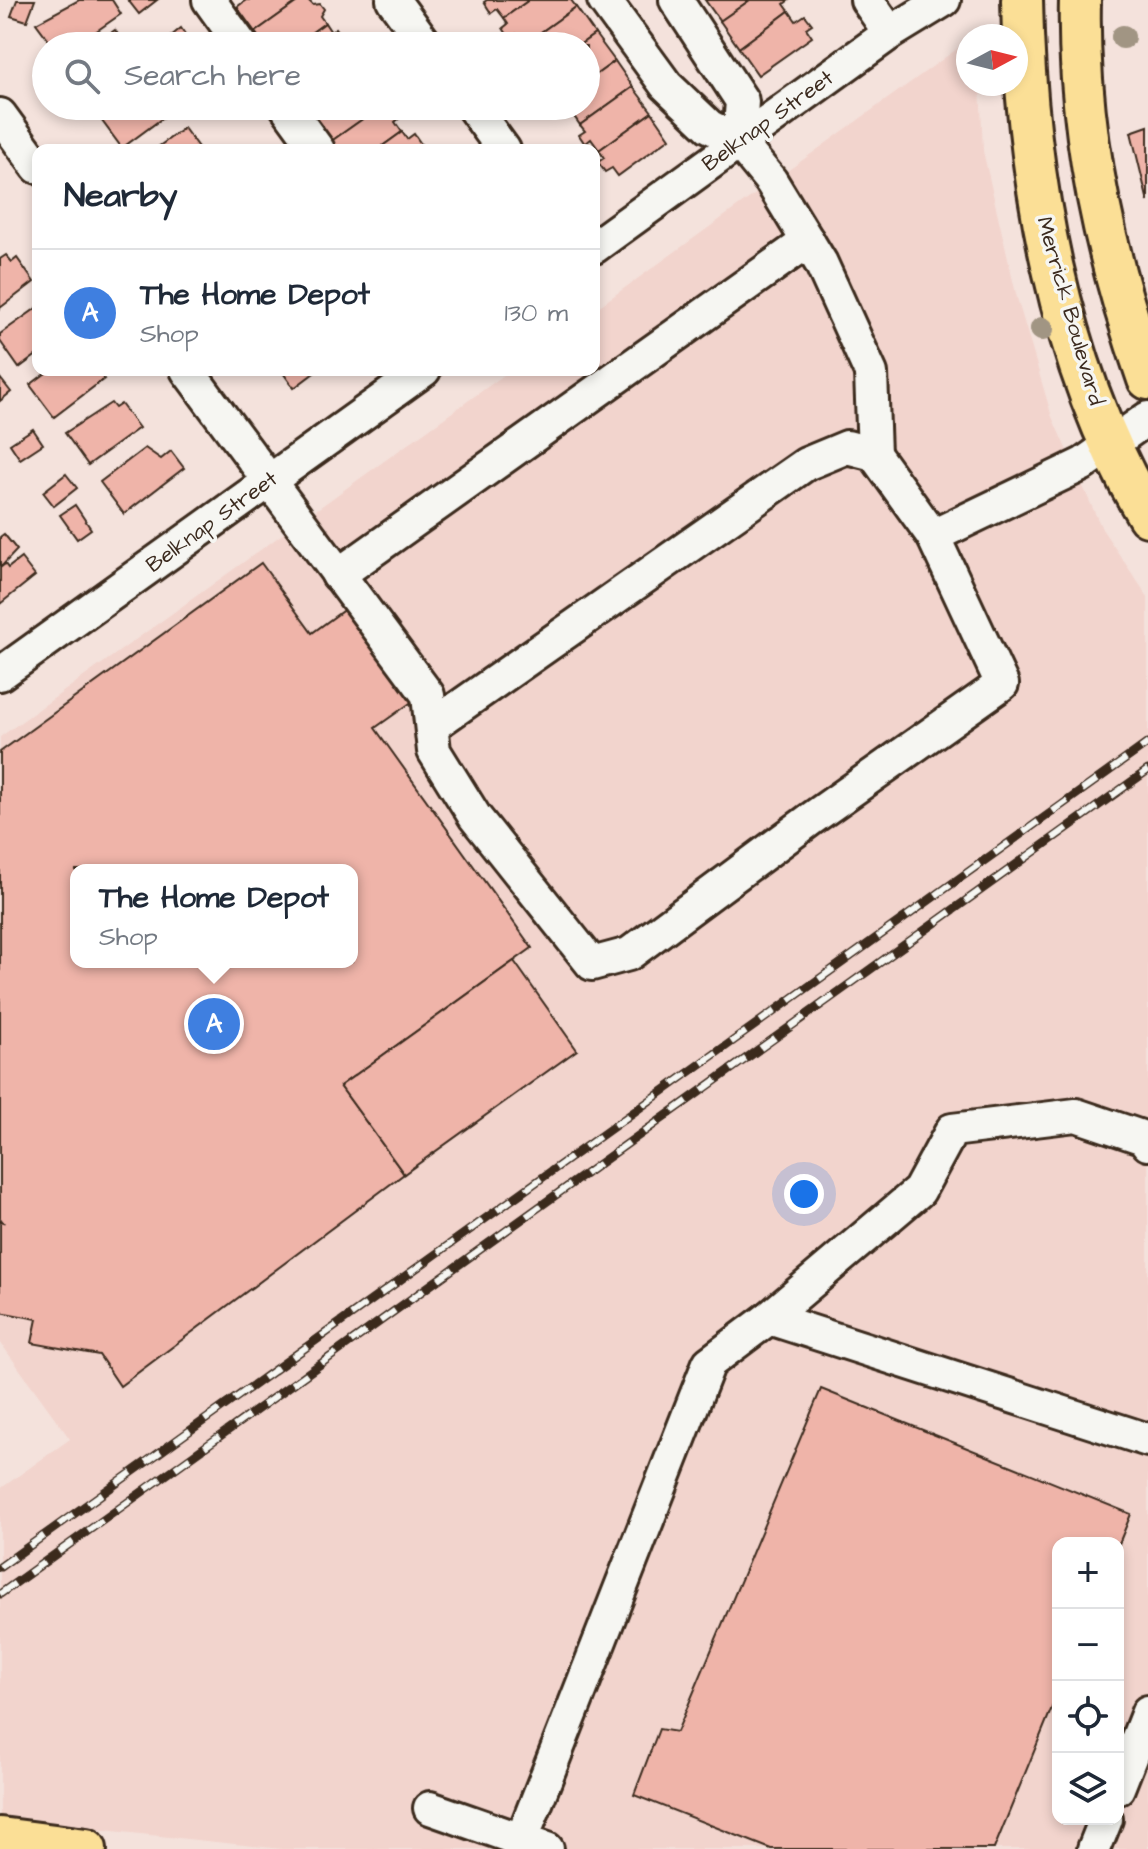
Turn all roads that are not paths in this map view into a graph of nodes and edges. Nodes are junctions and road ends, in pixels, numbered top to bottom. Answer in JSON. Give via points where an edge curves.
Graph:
{"nodes":[{"id":1,"x":209,"y":0,"type":"edge"},
{"id":2,"x":393,"y":0,"type":"edge"},
{"id":3,"x":604,"y":0,"type":"edge"},
{"id":4,"x":676,"y":0,"type":"edge"},
{"id":5,"x":867,"y":0,"type":"edge"},
{"id":6,"x":944,"y":0,"type":"edge"},
{"id":7,"x":1022,"y":0,"type":"edge"},
{"id":8,"x":1080,"y":0,"type":"edge"},
{"id":9,"x":232,"y":32,"type":"edge"},
{"id":10,"x":417,"y":32,"type":"edge"},
{"id":11,"x":890,"y":33,"type":"junction"},
{"id":12,"x":0,"y":115,"type":"edge"},
{"id":13,"x":296,"y":120,"type":"edge"},
{"id":14,"x":482,"y":120,"type":"edge"},
{"id":15,"x":739,"y":142,"type":"junction"},
{"id":16,"x":314,"y":144,"type":"edge"},
{"id":17,"x":500,"y":144,"type":"edge"},
{"id":18,"x":32,"y":159,"type":"edge"},
{"id":19,"x":808,"y":241,"type":"junction"},
{"id":20,"x":600,"y":243,"type":"edge"},
{"id":21,"x":191,"y":376,"type":"edge"},
{"id":22,"x":416,"y":376,"type":"edge"},
{"id":23,"x":1148,"y":379,"type":"edge"},
{"id":24,"x":1148,"y":418,"type":"edge"},
{"id":25,"x":1110,"y":445,"type":"junction"},
{"id":26,"x":874,"y":454,"type":"junction"},
{"id":27,"x":269,"y":482,"type":"junction"},
{"id":28,"x":1148,"y":516,"type":"edge"},
{"id":29,"x":933,"y":536,"type":"junction"},
{"id":30,"x":338,"y":575,"type":"junction"},
{"id":31,"x":0,"y":674,"type":"edge"},
{"id":32,"x":432,"y":726,"type":"junction"},
{"id":33,"x":1147,"y":1139,"type":"edge"},
{"id":34,"x":769,"y":1318,"type":"junction"},
{"id":35,"x":1148,"y":1440,"type":"edge"},
{"id":36,"x":1148,"y":1712,"type":"edge"},
{"id":37,"x":1124,"y":1773,"type":"edge"},
{"id":38,"x":430,"y":1808,"type":"dead end"},
{"id":39,"x":1104,"y":1825,"type":"edge"},
{"id":40,"x":14,"y":1843,"type":"edge"},
{"id":41,"x":529,"y":1846,"type":"edge"},
{"id":42,"x":86,"y":1849,"type":"edge"},
{"id":43,"x":1094,"y":1849,"type":"edge"}],
"edges":[{"from":1,"to":9,"type":"street"},
{"from":2,"to":10,"type":"street"},
{"from":3,"to":15,"type":"street","via":[[666,85],[709,126]]},
{"from":4,"to":15,"type":"street","via":[[742,101]]},
{"from":5,"to":11,"type":"street"},
{"from":6,"to":11,"type":"street","name":"Belknap Street"},
{"from":7,"to":25,"type":"main road","name":"Merrick Boulevard","via":[[1033,173],[1074,341]]},
{"from":8,"to":23,"type":"main road","via":[[1082,80],[1100,218]]},
{"from":11,"to":15,"type":"street","name":"Belknap Street"},
{"from":12,"to":18,"type":"street"},
{"from":13,"to":16,"type":"street"},
{"from":14,"to":17,"type":"street"},
{"from":15,"to":19,"type":"street"},
{"from":15,"to":20,"type":"street","name":"Belknap Street"},
{"from":19,"to":26,"type":"street","via":[[871,373]]},
{"from":19,"to":30,"type":"street"},
{"from":21,"to":27,"type":"street"},
{"from":22,"to":27,"type":"street","name":"Belknap Street"},
{"from":24,"to":25,"type":"street"},
{"from":25,"to":28,"type":"main road","name":"Merrick Boulevard"},
{"from":25,"to":29,"type":"street","via":[[1083,464]]},
{"from":26,"to":29,"type":"street"},
{"from":26,"to":32,"type":"street","via":[[847,447],[806,464]]},
{"from":27,"to":30,"type":"street"},
{"from":27,"to":31,"type":"street","name":"Belknap Street"},
{"from":29,"to":32,"type":"street","via":[[1002,684],[629,954],[592,964],[475,817],[434,751]]},
{"from":30,"to":32,"type":"street","via":[[428,695]]},
{"from":33,"to":34,"type":"street","via":[[1076,1115],[952,1130],[919,1191]]},
{"from":34,"to":35,"type":"street"},
{"from":34,"to":41,"type":"street","via":[[709,1363]]},
{"from":36,"to":37,"type":"street"},
{"from":38,"to":41,"type":"street"},
{"from":39,"to":43,"type":"street"},
{"from":40,"to":42,"type":"main road"}]}
